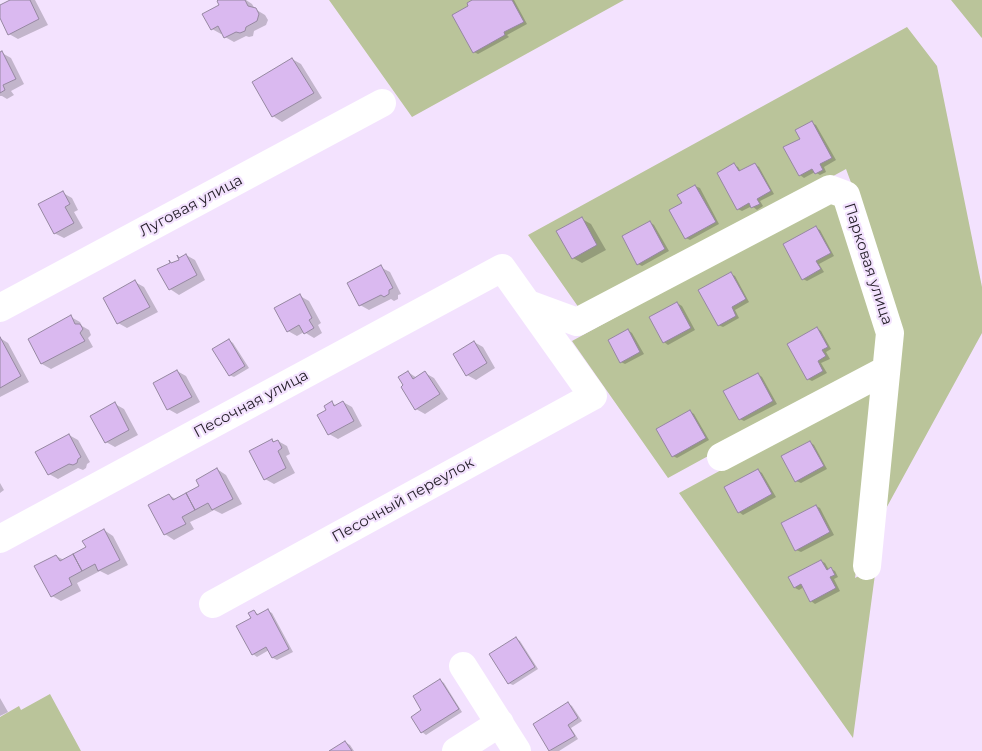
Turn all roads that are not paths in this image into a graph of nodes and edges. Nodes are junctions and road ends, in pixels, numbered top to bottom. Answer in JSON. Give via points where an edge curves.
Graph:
{"nodes":[{"id":1,"x":382,"y":104,"type":"dead end"},
{"id":2,"x":528,"y":304,"type":"junction"},
{"id":3,"x":0,"y":308,"type":"edge"},
{"id":4,"x":886,"y":370,"type":"junction"},
{"id":5,"x":721,"y":457,"type":"dead end"},
{"id":6,"x":0,"y":539,"type":"edge"},
{"id":7,"x":867,"y":566,"type":"dead end"},
{"id":8,"x":213,"y":604,"type":"dead end"},
{"id":9,"x":463,"y":666,"type":"dead end"},
{"id":10,"x":500,"y":723,"type":"junction"},
{"id":11,"x":456,"y":751,"type":"edge"},
{"id":12,"x":517,"y":751,"type":"edge"}],
"edges":[{"from":1,"to":3,"type":"street","name":"Луговая улица"},
{"from":2,"to":4,"type":"street","name":"Парковая улица","via":[[577,322],[830,189],[846,195],[890,333]]},
{"from":2,"to":6,"type":"street","name":"Песочная улица","via":[[502,268]]},
{"from":2,"to":8,"type":"street","name":"Песочный переулок","via":[[593,396]]},
{"from":4,"to":5,"type":"street"},
{"from":4,"to":7,"type":"street","name":"Парковая улица"},
{"from":9,"to":10,"type":"street"},
{"from":10,"to":11,"type":"street"},
{"from":10,"to":12,"type":"street"}]}
